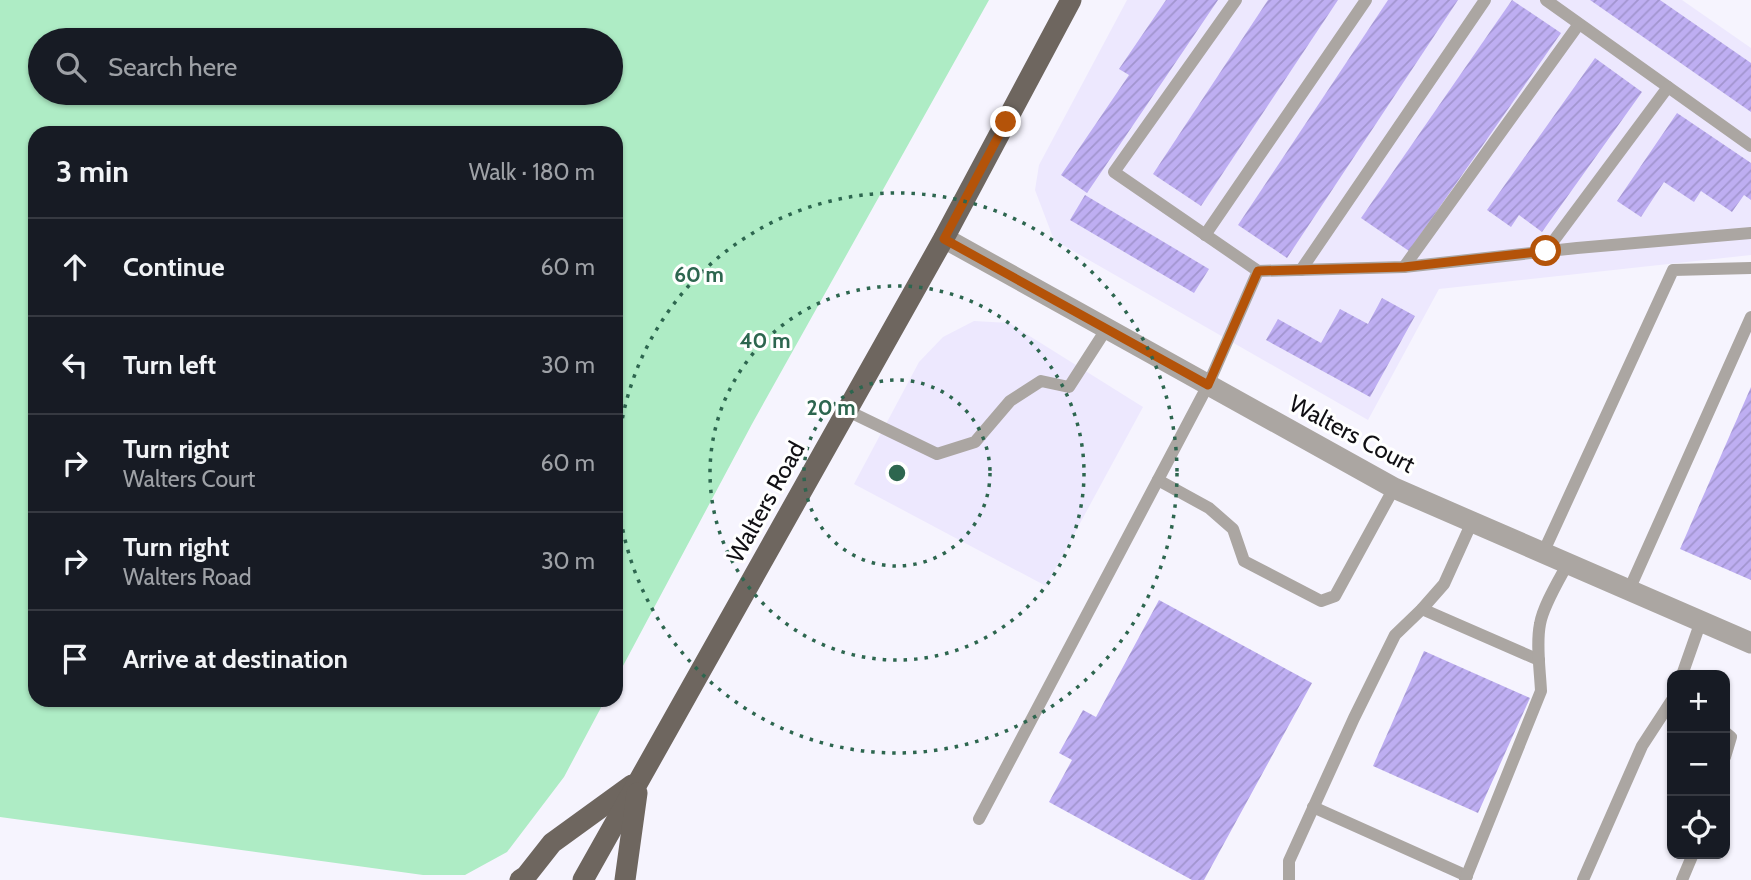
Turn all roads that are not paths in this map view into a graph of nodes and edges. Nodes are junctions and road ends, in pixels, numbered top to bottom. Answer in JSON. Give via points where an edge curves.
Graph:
{"nodes":[{"id":1,"x":1071,"y":0,"type":"edge"},
{"id":2,"x":1236,"y":0,"type":"edge"},
{"id":3,"x":1366,"y":0,"type":"edge"},
{"id":4,"x":1485,"y":0,"type":"edge"},
{"id":5,"x":1546,"y":0,"type":"edge"},
{"id":6,"x":1579,"y":24,"type":"junction"},
{"id":7,"x":1668,"y":87,"type":"junction"},
{"id":8,"x":1751,"y":146,"type":"edge"},
{"id":9,"x":1751,"y":233,"type":"edge"},
{"id":10,"x":1205,"y":235,"type":"junction"},
{"id":11,"x":944,"y":239,"type":"junction"},
{"id":12,"x":1546,"y":251,"type":"junction"},
{"id":13,"x":1404,"y":267,"type":"junction"},
{"id":14,"x":1751,"y":268,"type":"edge"},
{"id":15,"x":1301,"y":270,"type":"junction"},
{"id":16,"x":1258,"y":271,"type":"junction"},
{"id":17,"x":1751,"y":317,"type":"edge"},
{"id":18,"x":1107,"y":328,"type":"junction"},
{"id":19,"x":1208,"y":385,"type":"junction"},
{"id":20,"x":848,"y":411,"type":"junction"},
{"id":21,"x":1158,"y":480,"type":"junction"},
{"id":22,"x":1394,"y":488,"type":"junction"},
{"id":23,"x":1472,"y":522,"type":"junction"},
{"id":24,"x":1543,"y":553,"type":"junction"},
{"id":25,"x":1568,"y":564,"type":"junction"},
{"id":26,"x":1629,"y":590,"type":"junction"},
{"id":27,"x":1422,"y":610,"type":"junction"},
{"id":28,"x":1701,"y":621,"type":"junction"},
{"id":29,"x":1751,"y":643,"type":"edge"},
{"id":30,"x":1539,"y":660,"type":"junction"},
{"id":31,"x":1684,"y":670,"type":"edge"},
{"id":32,"x":1667,"y":708,"type":"edge"},
{"id":33,"x":639,"y":780,"type":"junction"},
{"id":34,"x":1314,"y":807,"type":"junction"},
{"id":35,"x":979,"y":819,"type":"dead end"},
{"id":36,"x":1691,"y":859,"type":"edge"},
{"id":37,"x":1466,"y":878,"type":"edge"},
{"id":38,"x":520,"y":880,"type":"edge"},
{"id":39,"x":583,"y":880,"type":"edge"},
{"id":40,"x":625,"y":880,"type":"edge"},
{"id":41,"x":1289,"y":880,"type":"edge"},
{"id":42,"x":1583,"y":880,"type":"edge"},
{"id":43,"x":1682,"y":880,"type":"edge"}],
"edges":[{"from":1,"to":11,"type":"main road","name":"Walters Road"},
{"from":2,"to":10,"type":"lane","via":[[1114,172]]},
{"from":3,"to":10,"type":"lane"},
{"from":4,"to":15,"type":"lane"},
{"from":5,"to":6,"type":"lane"},
{"from":6,"to":7,"type":"lane"},
{"from":6,"to":13,"type":"lane"},
{"from":7,"to":8,"type":"lane"},
{"from":7,"to":12,"type":"lane"},
{"from":9,"to":12,"type":"lane"},
{"from":10,"to":16,"type":"lane"},
{"from":11,"to":18,"type":"street","name":"Walters Court"},
{"from":11,"to":20,"type":"main road","name":"Walters Road"},
{"from":12,"to":13,"type":"lane"},
{"from":13,"to":15,"type":"lane"},
{"from":14,"to":24,"type":"lane","via":[[1673,271]]},
{"from":15,"to":16,"type":"lane"},
{"from":16,"to":19,"type":"lane"},
{"from":17,"to":26,"type":"lane"},
{"from":18,"to":19,"type":"street","name":"Walters Court"},
{"from":18,"to":20,"type":"lane","via":[[1069,387],[1041,381],[1010,401],[975,443],[937,454]]},
{"from":19,"to":21,"type":"lane"},
{"from":19,"to":22,"type":"street","name":"Walters Court"},
{"from":20,"to":33,"type":"main road","name":"Walters Road"},
{"from":21,"to":22,"type":"lane","via":[[1209,508],[1233,529],[1244,561],[1321,601],[1335,596]]},
{"from":21,"to":35,"type":"lane"},
{"from":22,"to":23,"type":"street","name":"Walters Court"},
{"from":23,"to":24,"type":"street","name":"Walters Court"},
{"from":23,"to":27,"type":"lane","via":[[1444,584]]},
{"from":24,"to":25,"type":"street","name":"Walters Court"},
{"from":25,"to":26,"type":"street","name":"Walters Court"},
{"from":25,"to":30,"type":"lane","via":[[1539,625]]},
{"from":26,"to":28,"type":"street","name":"Walters Court"},
{"from":27,"to":30,"type":"lane"},
{"from":27,"to":34,"type":"lane","via":[[1395,635]]},
{"from":28,"to":29,"type":"street","name":"Walters Court"},
{"from":28,"to":31,"type":"lane"},
{"from":30,"to":37,"type":"lane","via":[[1541,691]]},
{"from":32,"to":42,"type":"lane","via":[[1642,746]]},
{"from":33,"to":38,"type":"main road","via":[[552,843]]},
{"from":33,"to":39,"type":"main road","name":"Walters Road"},
{"from":33,"to":40,"type":"main road"},
{"from":34,"to":37,"type":"lane"},
{"from":34,"to":41,"type":"lane","via":[[1289,861]]},
{"from":36,"to":43,"type":"lane"}]}
